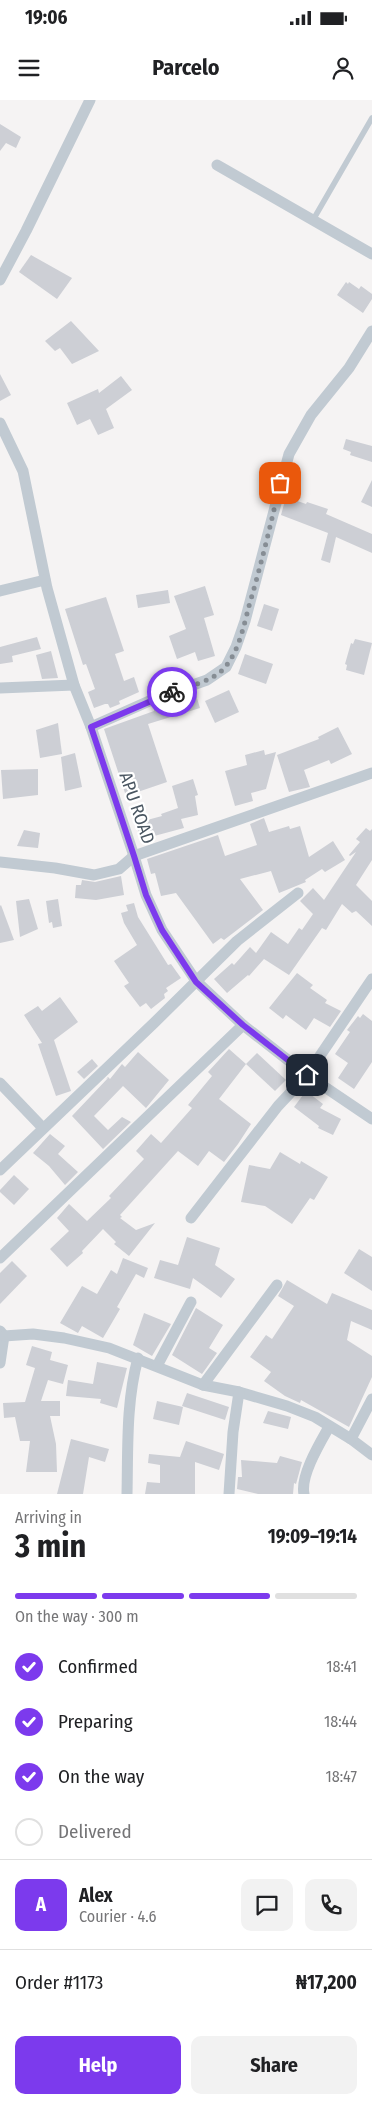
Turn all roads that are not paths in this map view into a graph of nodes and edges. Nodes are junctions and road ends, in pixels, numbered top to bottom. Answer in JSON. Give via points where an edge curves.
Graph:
{"nodes":[{"id":1,"x":90,"y":100,"type":"edge"},
{"id":2,"x":372,"y":118,"type":"edge"},
{"id":3,"x":217,"y":165,"type":"dead end"},
{"id":4,"x":313,"y":220,"type":"junction"},
{"id":5,"x":372,"y":254,"type":"edge"},
{"id":6,"x":0,"y":280,"type":"edge"},
{"id":7,"x":372,"y":332,"type":"edge"},
{"id":8,"x":0,"y":423,"type":"edge"},
{"id":9,"x":45,"y":580,"type":"junction"},
{"id":10,"x":0,"y":591,"type":"edge"},
{"id":11,"x":74,"y":685,"type":"junction"},
{"id":12,"x":0,"y":688,"type":"edge"},
{"id":13,"x":91,"y":727,"type":"junction"},
{"id":14,"x":372,"y":772,"type":"edge"},
{"id":15,"x":134,"y":856,"type":"junction"},
{"id":16,"x":0,"y":862,"type":"edge"},
{"id":17,"x":298,"y":893,"type":"dead end"},
{"id":18,"x":372,"y":978,"type":"edge"},
{"id":19,"x":196,"y":982,"type":"junction"},
{"id":20,"x":243,"y":1025,"type":"junction"},
{"id":21,"x":307,"y":1075,"type":"junction"},
{"id":22,"x":0,"y":1082,"type":"edge"},
{"id":23,"x":372,"y":1119,"type":"edge"},
{"id":24,"x":43,"y":1128,"type":"junction"},
{"id":25,"x":0,"y":1170,"type":"edge"},
{"id":26,"x":191,"y":1218,"type":"dead end"},
{"id":27,"x":0,"y":1258,"type":"edge"},
{"id":28,"x":277,"y":1285,"type":"dead end"},
{"id":29,"x":192,"y":1302,"type":"dead end"},
{"id":30,"x":2,"y":1334,"type":"edge"},
{"id":31,"x":138,"y":1358,"type":"junction"},
{"id":32,"x":0,"y":1363,"type":"edge"},
{"id":33,"x":157,"y":1366,"type":"junction"},
{"id":34,"x":203,"y":1385,"type":"junction"},
{"id":35,"x":239,"y":1392,"type":"junction"},
{"id":36,"x":372,"y":1399,"type":"edge"},
{"id":37,"x":328,"y":1426,"type":"junction"},
{"id":38,"x":351,"y":1439,"type":"junction"},
{"id":39,"x":372,"y":1455,"type":"edge"},
{"id":40,"x":127,"y":1494,"type":"edge"},
{"id":41,"x":229,"y":1494,"type":"edge"},
{"id":42,"x":304,"y":1494,"type":"edge"}],
"edges":[{"from":1,"to":6,"type":"street"},
{"from":2,"to":4,"type":"lane"},
{"from":3,"to":4,"type":"street"},
{"from":4,"to":5,"type":"street"},
{"from":7,"to":13,"type":"street","via":[[349,368],[311,415],[289,454],[245,621],[226,667],[207,680]]},
{"from":8,"to":9,"type":"street","name":"APU ROAD","via":[[23,471]]},
{"from":9,"to":10,"type":"street"},
{"from":9,"to":11,"type":"street","name":"APU ROAD"},
{"from":11,"to":12,"type":"street"},
{"from":11,"to":13,"type":"street","name":"APU ROAD"},
{"from":13,"to":15,"type":"street","name":"APU ROAD"},
{"from":14,"to":15,"type":"street"},
{"from":15,"to":16,"type":"street","via":[[119,869],[94,875]]},
{"from":15,"to":19,"type":"street","name":"APU ROAD","via":[[146,895],[162,930]]},
{"from":17,"to":19,"type":"street","via":[[237,941]]},
{"from":18,"to":21,"type":"street"},
{"from":19,"to":20,"type":"street","name":"APU ROAD"},
{"from":19,"to":24,"type":"street"},
{"from":20,"to":21,"type":"street","name":"APU ROAD"},
{"from":20,"to":27,"type":"street"},
{"from":21,"to":23,"type":"street","name":"APU ROAD"},
{"from":21,"to":26,"type":"street","via":[[278,1106]]},
{"from":22,"to":24,"type":"street"},
{"from":24,"to":25,"type":"street"},
{"from":28,"to":34,"type":"street"},
{"from":29,"to":33,"type":"street"},
{"from":30,"to":31,"type":"street","via":[[64,1338]]},
{"from":30,"to":32,"type":"street"},
{"from":31,"to":33,"type":"street"},
{"from":31,"to":40,"type":"street","via":[[131,1382]]},
{"from":33,"to":34,"type":"street"},
{"from":34,"to":35,"type":"street"},
{"from":35,"to":37,"type":"street","via":[[287,1406]]},
{"from":35,"to":41,"type":"street"},
{"from":36,"to":38,"type":"street"},
{"from":37,"to":38,"type":"street"},
{"from":37,"to":42,"type":"street","via":[[304,1481]]},
{"from":38,"to":39,"type":"street"}]}
